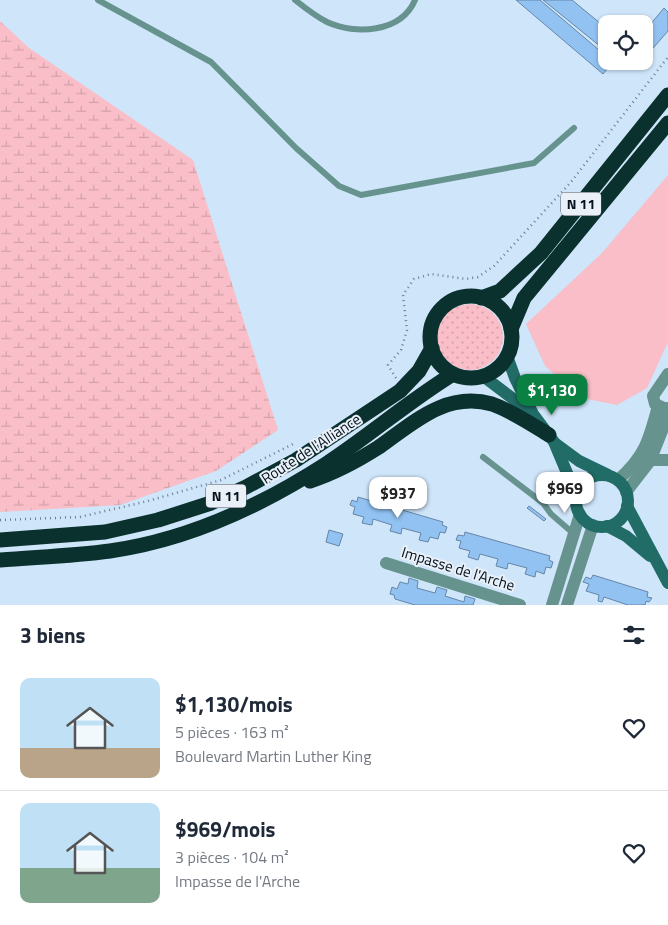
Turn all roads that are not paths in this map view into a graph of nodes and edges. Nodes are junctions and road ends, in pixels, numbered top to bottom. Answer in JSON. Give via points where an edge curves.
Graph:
{"nodes":[{"id":1,"x":98,"y":0,"type":"edge"},
{"id":2,"x":295,"y":0,"type":"edge"},
{"id":3,"x":415,"y":0,"type":"edge"},
{"id":4,"x":668,"y":95,"type":"edge"},
{"id":5,"x":668,"y":123,"type":"edge"},
{"id":6,"x":574,"y":128,"type":"dead end"},
{"id":7,"x":481,"y":298,"type":"junction"},
{"id":8,"x":511,"y":329,"type":"junction"},
{"id":9,"x":432,"y":348,"type":"junction"},
{"id":10,"x":507,"y":356,"type":"junction"},
{"id":11,"x":454,"y":374,"type":"junction"},
{"id":12,"x":668,"y":374,"type":"edge"},
{"id":13,"x":483,"y":376,"type":"junction"},
{"id":14,"x":663,"y":388,"type":"edge"},
{"id":15,"x":665,"y":407,"type":"edge"},
{"id":16,"x":533,"y":414,"type":"junction"},
{"id":17,"x":551,"y":438,"type":"junction"},
{"id":18,"x":483,"y":457,"type":"dead end"},
{"id":19,"x":644,"y":460,"type":"junction"},
{"id":20,"x":668,"y":460,"type":"edge"},
{"id":21,"x":614,"y":478,"type":"junction"},
{"id":22,"x":285,"y":489,"type":"junction"},
{"id":23,"x":626,"y":492,"type":"junction"},
{"id":24,"x":576,"y":500,"type":"junction"},
{"id":25,"x":627,"y":506,"type":"junction"},
{"id":26,"x":580,"y":514,"type":"junction"},
{"id":27,"x":593,"y":525,"type":"junction"},
{"id":28,"x":607,"y":526,"type":"junction"},
{"id":29,"x":573,"y":537,"type":"junction"},
{"id":30,"x":0,"y":540,"type":"edge"},
{"id":31,"x":586,"y":548,"type":"junction"},
{"id":32,"x":0,"y":560,"type":"edge"},
{"id":33,"x":386,"y":563,"type":"dead end"},
{"id":34,"x":658,"y":563,"type":"junction"},
{"id":35,"x":668,"y":583,"type":"edge"},
{"id":36,"x":520,"y":605,"type":"edge"},
{"id":37,"x":552,"y":605,"type":"edge"},
{"id":38,"x":567,"y":605,"type":"edge"}],
"edges":[{"from":1,"to":6,"type":"lane","via":[[211,62],[296,148],[339,186],[362,195],[534,163]]},
{"from":2,"to":3,"type":"lane","via":[[327,22],[361,29],[394,23],[406,14]]},
{"from":4,"to":7,"type":"highway","number":"N 11","via":[[541,252],[500,291]]},
{"from":5,"to":8,"type":"highway","number":"N 11","via":[[524,298]]},
{"from":7,"to":8,"type":"highway","via":[[502,311]]},
{"from":7,"to":9,"type":"highway","via":[[454,300],[438,313],[430,332]]},
{"from":8,"to":10,"type":"highway"},
{"from":9,"to":11,"type":"highway","via":[[438,361]]},
{"from":9,"to":30,"type":"highway","name":"Route de l'Alliance","number":"N 11","via":[[420,371],[400,391],[296,460],[211,503],[105,532]]},
{"from":10,"to":13,"type":"highway","via":[[500,366]]},
{"from":10,"to":16,"type":"main road"},
{"from":11,"to":13,"type":"highway","via":[[473,378]]},
{"from":11,"to":22,"type":"highway","name":"Route de l'Alliance","number":"N 11"},
{"from":12,"to":14,"type":"street"},
{"from":13,"to":16,"type":"main road"},
{"from":14,"to":15,"type":"street","via":[[653,396],[654,401]]},
{"from":15,"to":19,"type":"street","via":[[662,431]]},
{"from":16,"to":17,"type":"main road"},
{"from":17,"to":21,"type":"main road","via":[[579,461]]},
{"from":17,"to":22,"type":"highway","via":[[501,408],[481,402],[456,402],[425,414],[344,468]]},
{"from":17,"to":24,"type":"main road"},
{"from":18,"to":29,"type":"lane","via":[[543,503]]},
{"from":19,"to":20,"type":"street"},
{"from":19,"to":21,"type":"street"},
{"from":19,"to":23,"type":"street"},
{"from":21,"to":23,"type":"main road"},
{"from":21,"to":24,"type":"main road","via":[[593,476],[580,487]]},
{"from":22,"to":32,"type":"highway","name":"Route de l'Alliance","number":"N 11","via":[[226,518],[155,541],[111,550]]},
{"from":23,"to":25,"type":"main road"},
{"from":24,"to":26,"type":"main road"},
{"from":25,"to":28,"type":"main road","via":[[622,518]]},
{"from":25,"to":34,"type":"main road"},
{"from":26,"to":27,"type":"main road"},
{"from":26,"to":29,"type":"street"},
{"from":27,"to":28,"type":"main road"},
{"from":27,"to":31,"type":"street"},
{"from":28,"to":34,"type":"main road","via":[[626,536]]},
{"from":29,"to":31,"type":"street"},
{"from":29,"to":37,"type":"street"},
{"from":31,"to":38,"type":"street"},
{"from":33,"to":36,"type":"street","name":"Impasse de l'Arche"},
{"from":34,"to":35,"type":"main road"}]}
